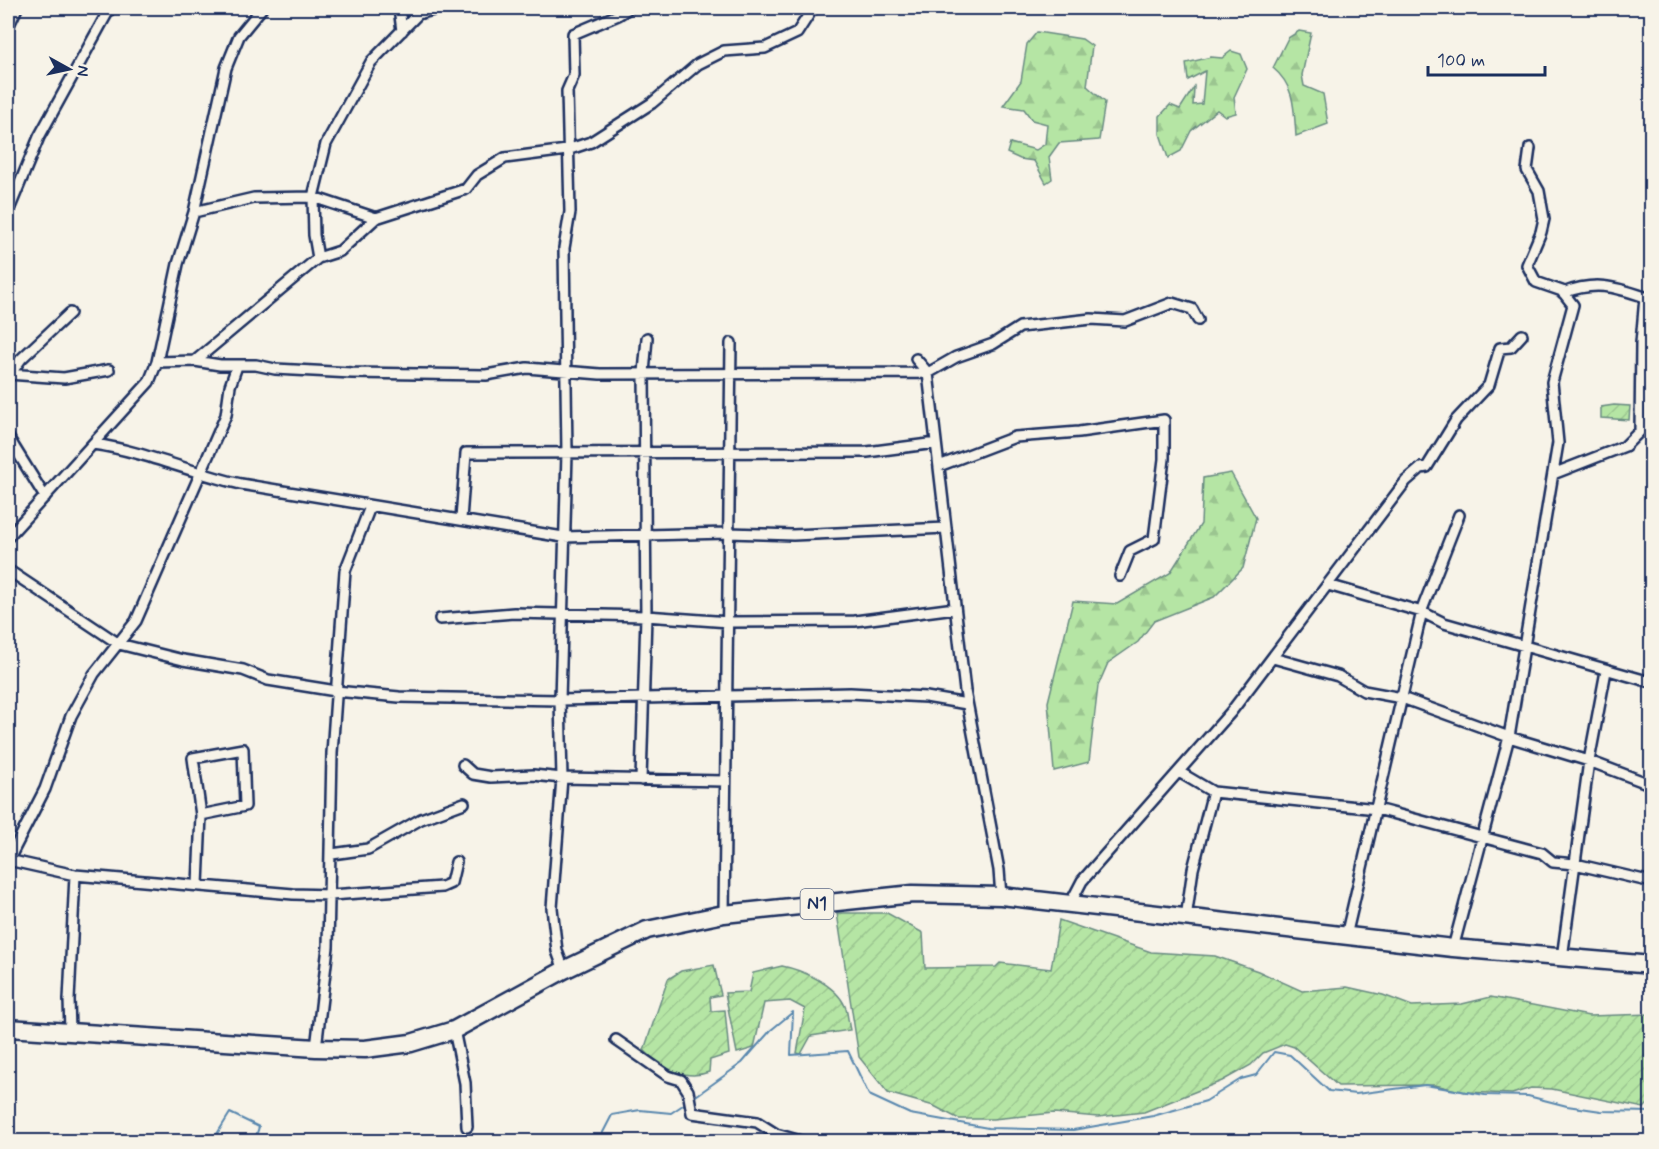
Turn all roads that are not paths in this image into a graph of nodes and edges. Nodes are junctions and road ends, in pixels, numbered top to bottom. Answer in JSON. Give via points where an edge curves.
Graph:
{"nodes":[{"id":1,"x":17,"y":8,"type":"edge"},
{"id":2,"x":110,"y":8,"type":"edge"},
{"id":3,"x":262,"y":8,"type":"edge"},
{"id":4,"x":399,"y":8,"type":"edge"},
{"id":5,"x":441,"y":8,"type":"edge"},
{"id":6,"x":628,"y":8,"type":"edge"},
{"id":7,"x":813,"y":8,"type":"edge"},
{"id":8,"x":8,"y":27,"type":"edge"},
{"id":9,"x":402,"y":31,"type":"junction"},
{"id":10,"x":1530,"y":148,"type":"dead end"},
{"id":11,"x":567,"y":150,"type":"junction"},
{"id":12,"x":313,"y":197,"type":"junction"},
{"id":13,"x":8,"y":212,"type":"edge"},
{"id":14,"x":194,"y":212,"type":"junction"},
{"id":15,"x":376,"y":218,"type":"junction"},
{"id":16,"x":318,"y":258,"type":"junction"},
{"id":17,"x":1582,"y":286,"type":"junction"},
{"id":18,"x":1563,"y":293,"type":"junction"},
{"id":19,"x":1573,"y":305,"type":"junction"},
{"id":20,"x":70,"y":314,"type":"dead end"},
{"id":21,"x":1198,"y":320,"type":"dead end"},
{"id":22,"x":1522,"y":335,"type":"dead end"},
{"id":23,"x":647,"y":338,"type":"dead end"},
{"id":24,"x":731,"y":343,"type":"dead end"},
{"id":25,"x":916,"y":359,"type":"dead end"},
{"id":26,"x":195,"y":361,"type":"junction"},
{"id":27,"x":157,"y":362,"type":"junction"},
{"id":28,"x":237,"y":366,"type":"junction"},
{"id":29,"x":109,"y":370,"type":"dead end"},
{"id":30,"x":567,"y":372,"type":"junction"},
{"id":31,"x":730,"y":372,"type":"junction"},
{"id":32,"x":644,"y":373,"type":"junction"},
{"id":33,"x":928,"y":373,"type":"junction"},
{"id":34,"x":8,"y":375,"type":"edge"},
{"id":35,"x":1640,"y":402,"type":"junction"},
{"id":36,"x":1652,"y":405,"type":"edge"},
{"id":37,"x":1652,"y":419,"type":"edge"},
{"id":38,"x":1640,"y":430,"type":"junction"},
{"id":39,"x":8,"y":437,"type":"edge"},
{"id":40,"x":936,"y":443,"type":"junction"},
{"id":41,"x":93,"y":444,"type":"junction"},
{"id":42,"x":567,"y":453,"type":"junction"},
{"id":43,"x":645,"y":453,"type":"junction"},
{"id":44,"x":729,"y":454,"type":"junction"},
{"id":45,"x":939,"y":466,"type":"junction"},
{"id":46,"x":1552,"y":474,"type":"junction"},
{"id":47,"x":199,"y":475,"type":"junction"},
{"id":48,"x":45,"y":497,"type":"junction"},
{"id":49,"x":370,"y":507,"type":"junction"},
{"id":50,"x":1459,"y":515,"type":"dead end"},
{"id":51,"x":461,"y":519,"type":"junction"},
{"id":52,"x":946,"y":528,"type":"junction"},
{"id":53,"x":728,"y":533,"type":"junction"},
{"id":54,"x":646,"y":535,"type":"junction"},
{"id":55,"x":8,"y":537,"type":"edge"},
{"id":56,"x":563,"y":537,"type":"junction"},
{"id":57,"x":8,"y":570,"type":"edge"},
{"id":58,"x":1120,"y":576,"type":"dead end"},
{"id":59,"x":1328,"y":585,"type":"junction"},
{"id":60,"x":955,"y":608,"type":"junction"},
{"id":61,"x":1422,"y":612,"type":"junction"},
{"id":62,"x":563,"y":614,"type":"junction"},
{"id":63,"x":646,"y":616,"type":"junction"},
{"id":64,"x":440,"y":619,"type":"dead end"},
{"id":65,"x":729,"y":622,"type":"junction"},
{"id":66,"x":118,"y":644,"type":"junction"},
{"id":67,"x":1524,"y":644,"type":"junction"},
{"id":68,"x":1273,"y":658,"type":"junction"},
{"id":69,"x":1606,"y":671,"type":"junction"},
{"id":70,"x":1647,"y":681,"type":"dead end"},
{"id":71,"x":336,"y":691,"type":"junction"},
{"id":72,"x":727,"y":698,"type":"junction"},
{"id":73,"x":1402,"y":698,"type":"junction"},
{"id":74,"x":643,"y":699,"type":"junction"},
{"id":75,"x":560,"y":700,"type":"junction"},
{"id":76,"x":967,"y":704,"type":"junction"},
{"id":77,"x":1509,"y":737,"type":"junction"},
{"id":78,"x":1589,"y":761,"type":"junction"},
{"id":79,"x":463,"y":765,"type":"dead end"},
{"id":80,"x":1179,"y":772,"type":"junction"},
{"id":81,"x":562,"y":778,"type":"junction"},
{"id":82,"x":641,"y":780,"type":"junction"},
{"id":83,"x":725,"y":781,"type":"junction"},
{"id":84,"x":1652,"y":785,"type":"edge"},
{"id":85,"x":1213,"y":792,"type":"junction"},
{"id":86,"x":464,"y":803,"type":"dead end"},
{"id":87,"x":1377,"y":809,"type":"junction"},
{"id":88,"x":201,"y":815,"type":"junction"},
{"id":89,"x":1482,"y":837,"type":"junction"},
{"id":90,"x":332,"y":854,"type":"junction"},
{"id":91,"x":8,"y":859,"type":"edge"},
{"id":92,"x":456,"y":862,"type":"dead end"},
{"id":93,"x":1575,"y":864,"type":"junction"},
{"id":94,"x":75,"y":875,"type":"junction"},
{"id":95,"x":1652,"y":882,"type":"edge"},
{"id":96,"x":198,"y":885,"type":"junction"},
{"id":97,"x":331,"y":895,"type":"junction"},
{"id":98,"x":1001,"y":896,"type":"junction"},
{"id":99,"x":1070,"y":904,"type":"junction"},
{"id":100,"x":724,"y":914,"type":"junction"},
{"id":101,"x":1186,"y":918,"type":"junction"},
{"id":102,"x":1346,"y":936,"type":"junction"},
{"id":103,"x":1453,"y":948,"type":"junction"},
{"id":104,"x":1562,"y":958,"type":"junction"},
{"id":105,"x":1652,"y":965,"type":"edge"},
{"id":106,"x":564,"y":970,"type":"junction"},
{"id":107,"x":8,"y":1028,"type":"edge"},
{"id":108,"x":454,"y":1030,"type":"junction"},
{"id":109,"x":70,"y":1031,"type":"junction"},
{"id":110,"x":616,"y":1040,"type":"dead end"},
{"id":111,"x":316,"y":1048,"type":"junction"},
{"id":112,"x":467,"y":1127,"type":"dead end"},
{"id":113,"x":804,"y":1142,"type":"edge"}],
"edges":[{"from":1,"to":8,"type":"street"},
{"from":2,"to":13,"type":"street","via":[[39,137]]},
{"from":3,"to":14,"type":"street","via":[[239,36],[226,68]]},
{"from":4,"to":9,"type":"street"},
{"from":5,"to":9,"type":"street","via":[[418,15]]},
{"from":6,"to":11,"type":"street","via":[[573,34],[574,75],[567,91]]},
{"from":7,"to":11,"type":"street","via":[[796,33],[765,48],[724,51],[698,64],[652,103],[591,142]]},
{"from":9,"to":12,"type":"street","via":[[371,62],[326,144]]},
{"from":10,"to":18,"type":"street","via":[[1527,170],[1539,191],[1544,219],[1527,265],[1536,282]]},
{"from":11,"to":15,"type":"street","via":[[505,158],[477,175],[466,189]]},
{"from":11,"to":30,"type":"street"},
{"from":12,"to":14,"type":"street","via":[[254,198]]},
{"from":12,"to":15,"type":"street"},
{"from":12,"to":16,"type":"street"},
{"from":14,"to":27,"type":"street","via":[[178,264]]},
{"from":15,"to":16,"type":"street","via":[[340,251]]},
{"from":16,"to":26,"type":"street"},
{"from":17,"to":18,"type":"street"},
{"from":17,"to":19,"type":"street"},
{"from":17,"to":35,"type":"street","via":[[1613,286],[1645,297]]},
{"from":18,"to":19,"type":"street"},
{"from":19,"to":46,"type":"street","via":[[1552,382],[1558,443]]},
{"from":20,"to":34,"type":"street"},
{"from":21,"to":33,"type":"street","via":[[1192,309],[1172,303],[1125,321],[1091,319],[1020,327],[993,344],[956,357]]},
{"from":22,"to":59,"type":"street","via":[[1511,347],[1500,348],[1489,385],[1456,420],[1427,467],[1406,481]]},
{"from":23,"to":32,"type":"street"},
{"from":24,"to":31,"type":"street"},
{"from":25,"to":33,"type":"street"},
{"from":26,"to":27,"type":"street"},
{"from":26,"to":28,"type":"street"},
{"from":27,"to":41,"type":"street","via":[[149,382]]},
{"from":28,"to":30,"type":"street","via":[[352,373],[486,375],[526,368]]},
{"from":28,"to":47,"type":"street","via":[[226,415]]},
{"from":29,"to":34,"type":"street","via":[[64,378]]},
{"from":30,"to":32,"type":"street"},
{"from":30,"to":42,"type":"street"},
{"from":31,"to":32,"type":"street"},
{"from":31,"to":33,"type":"street"},
{"from":31,"to":44,"type":"street"},
{"from":32,"to":43,"type":"street"},
{"from":33,"to":40,"type":"street"},
{"from":35,"to":36,"type":"street"},
{"from":35,"to":38,"type":"street"},
{"from":37,"to":38,"type":"street"},
{"from":38,"to":46,"type":"street","via":[[1625,446]]},
{"from":39,"to":48,"type":"street"},
{"from":40,"to":44,"type":"street","via":[[867,453]]},
{"from":40,"to":45,"type":"street"},
{"from":41,"to":47,"type":"street","via":[[123,448]]},
{"from":41,"to":48,"type":"street"},
{"from":42,"to":43,"type":"street"},
{"from":42,"to":51,"type":"street","via":[[466,453]]},
{"from":42,"to":56,"type":"street"},
{"from":43,"to":44,"type":"street"},
{"from":43,"to":54,"type":"street"},
{"from":44,"to":53,"type":"street"},
{"from":45,"to":52,"type":"street"},
{"from":45,"to":58,"type":"street","via":[[1015,437],[1164,420],[1163,469],[1154,539],[1130,551]]},
{"from":46,"to":67,"type":"street"},
{"from":47,"to":49,"type":"street"},
{"from":47,"to":66,"type":"street","via":[[136,621]]},
{"from":48,"to":55,"type":"street"},
{"from":49,"to":51,"type":"street"},
{"from":49,"to":71,"type":"street","via":[[345,572]]},
{"from":50,"to":61,"type":"street"},
{"from":51,"to":56,"type":"street"},
{"from":52,"to":53,"type":"street","via":[[793,535]]},
{"from":52,"to":60,"type":"street"},
{"from":53,"to":54,"type":"street"},
{"from":53,"to":65,"type":"street"},
{"from":54,"to":56,"type":"street"},
{"from":54,"to":63,"type":"street"},
{"from":56,"to":62,"type":"street"},
{"from":57,"to":66,"type":"street"},
{"from":59,"to":61,"type":"street"},
{"from":59,"to":68,"type":"street"},
{"from":60,"to":65,"type":"street","via":[[855,621]]},
{"from":60,"to":76,"type":"street"},
{"from":61,"to":67,"type":"street","via":[[1444,623]]},
{"from":61,"to":73,"type":"street"},
{"from":62,"to":63,"type":"street"},
{"from":62,"to":64,"type":"street"},
{"from":62,"to":75,"type":"street"},
{"from":63,"to":65,"type":"street"},
{"from":63,"to":74,"type":"street"},
{"from":65,"to":72,"type":"street"},
{"from":66,"to":71,"type":"street","via":[[243,669],[268,680]]},
{"from":66,"to":91,"type":"street","via":[[94,674],[71,716],[45,789]]},
{"from":67,"to":69,"type":"street"},
{"from":67,"to":77,"type":"street"},
{"from":68,"to":73,"type":"street","via":[[1338,676],[1364,691]]},
{"from":68,"to":80,"type":"street"},
{"from":69,"to":70,"type":"street"},
{"from":69,"to":78,"type":"street"},
{"from":71,"to":75,"type":"street","via":[[399,697]]},
{"from":71,"to":90,"type":"street"},
{"from":72,"to":74,"type":"street"},
{"from":72,"to":76,"type":"street","via":[[850,693],[926,697]]},
{"from":72,"to":83,"type":"street"},
{"from":73,"to":77,"type":"street"},
{"from":73,"to":87,"type":"street"},
{"from":74,"to":75,"type":"street"},
{"from":74,"to":82,"type":"street"},
{"from":75,"to":81,"type":"street"},
{"from":76,"to":98,"type":"street"},
{"from":77,"to":78,"type":"street"},
{"from":77,"to":89,"type":"street"},
{"from":78,"to":84,"type":"street"},
{"from":78,"to":93,"type":"street"},
{"from":79,"to":81,"type":"street","via":[[480,776]]},
{"from":80,"to":85,"type":"street"},
{"from":80,"to":99,"type":"street","via":[[1082,881]]},
{"from":81,"to":82,"type":"street"},
{"from":81,"to":106,"type":"street","via":[[552,908],[557,951]]},
{"from":82,"to":83,"type":"street"},
{"from":83,"to":100,"type":"street"},
{"from":85,"to":87,"type":"street"},
{"from":85,"to":101,"type":"street","via":[[1193,869]]},
{"from":86,"to":90,"type":"street","via":[[421,819],[368,849]]},
{"from":87,"to":89,"type":"street"},
{"from":87,"to":102,"type":"street"},
{"from":88,"to":88,"type":"street","via":[[193,758],[243,749],[244,806]]},
{"from":88,"to":96,"type":"street"},
{"from":89,"to":93,"type":"street","via":[[1542,853],[1553,862]]},
{"from":89,"to":103,"type":"street"},
{"from":90,"to":97,"type":"street"},
{"from":91,"to":94,"type":"street"},
{"from":92,"to":97,"type":"street","via":[[451,883],[442,887]]},
{"from":93,"to":95,"type":"street"},
{"from":93,"to":104,"type":"street"},
{"from":94,"to":96,"type":"street"},
{"from":94,"to":109,"type":"street"},
{"from":96,"to":97,"type":"street"},
{"from":97,"to":111,"type":"street"},
{"from":98,"to":99,"type":"highway","number":"N1"},
{"from":98,"to":100,"type":"highway","number":"N1","via":[[913,894]]},
{"from":99,"to":101,"type":"highway","number":"N1"},
{"from":100,"to":106,"type":"highway","number":"N1","via":[[647,930]]},
{"from":101,"to":102,"type":"highway","number":"N1"},
{"from":102,"to":103,"type":"highway","number":"N1"},
{"from":103,"to":104,"type":"highway","number":"N1"},
{"from":104,"to":105,"type":"highway","number":"N1"},
{"from":106,"to":108,"type":"highway","number":"N1"},
{"from":107,"to":109,"type":"highway","number":"N1"},
{"from":108,"to":111,"type":"highway","number":"N1","via":[[365,1049]]},
{"from":108,"to":112,"type":"street","via":[[465,1083]]},
{"from":109,"to":111,"type":"highway","number":"N1"},
{"from":110,"to":113,"type":"street","via":[[668,1076],[681,1080],[688,1091],[690,1110],[697,1114],[757,1122],[776,1134]]}]}
